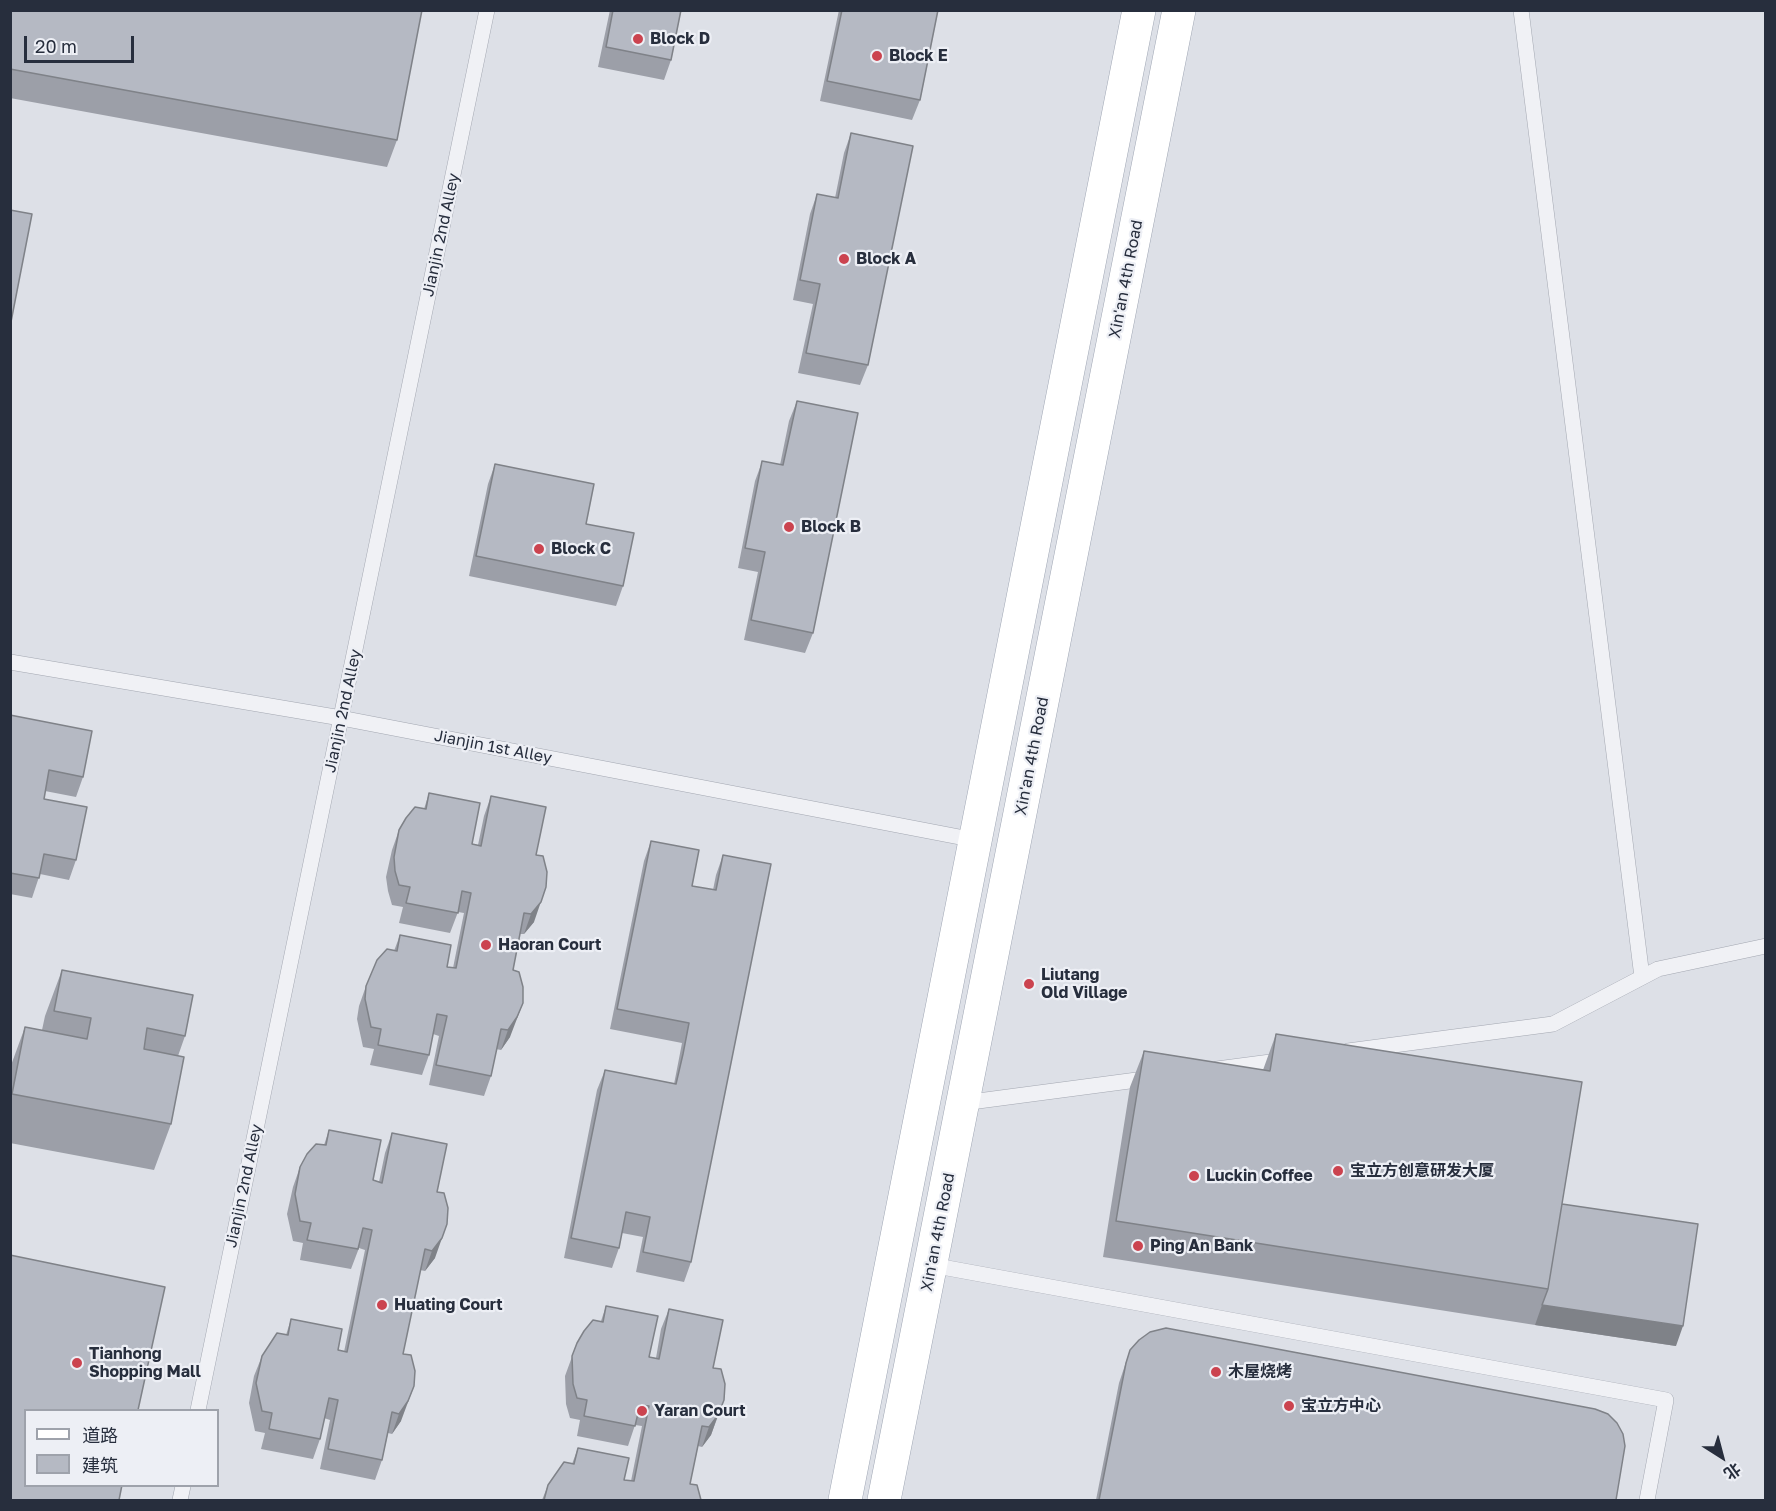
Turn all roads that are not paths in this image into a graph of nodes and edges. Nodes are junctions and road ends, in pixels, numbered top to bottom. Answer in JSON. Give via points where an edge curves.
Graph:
{"nodes":[{"id":1,"x":487,"y":10,"type":"edge"},
{"id":2,"x":1139,"y":10,"type":"edge"},
{"id":3,"x":1179,"y":10,"type":"edge"},
{"id":4,"x":1521,"y":10,"type":"edge"},
{"id":5,"x":10,"y":662,"type":"edge"},
{"id":6,"x":341,"y":718,"type":"junction"},
{"id":7,"x":975,"y":840,"type":"junction"},
{"id":8,"x":1766,"y":946,"type":"edge"},
{"id":9,"x":1642,"y":977,"type":"junction"},
{"id":10,"x":1339,"y":1052,"type":"edge"},
{"id":11,"x":1304,"y":1057,"type":"edge"},
{"id":12,"x":1197,"y":1072,"type":"edge"},
{"id":13,"x":1161,"y":1077,"type":"edge"},
{"id":14,"x":963,"y":1104,"type":"junction"},
{"id":15,"x":931,"y":1265,"type":"junction"},
{"id":16,"x":198,"y":1409,"type":"edge"},
{"id":17,"x":844,"y":1500,"type":"edge"},
{"id":18,"x":884,"y":1500,"type":"edge"},
{"id":19,"x":1647,"y":1500,"type":"edge"}],
"edges":[{"from":1,"to":6,"type":"lane","name":"Jianjin 2nd Alley"},
{"from":2,"to":7,"type":"main road"},
{"from":3,"to":14,"type":"main road","name":"Xin'an 4th Road"},
{"from":4,"to":9,"type":"lane"},
{"from":5,"to":6,"type":"lane","name":"Jianjin 1st Alley"},
{"from":6,"to":7,"type":"lane","name":"Jianjin 1st Alley"},
{"from":6,"to":16,"type":"lane","name":"Jianjin 2nd Alley"},
{"from":7,"to":17,"type":"main road"},
{"from":8,"to":9,"type":"lane","via":[[1658,969]]},
{"from":9,"to":10,"type":"lane","via":[[1553,1023]]},
{"from":11,"to":12,"type":"lane"},
{"from":13,"to":14,"type":"lane"},
{"from":14,"to":15,"type":"main road","name":"Xin'an 4th Road"},
{"from":15,"to":18,"type":"main road","name":"Xin'an 4th Road"},
{"from":15,"to":19,"type":"lane","via":[[1666,1400]]}]}
